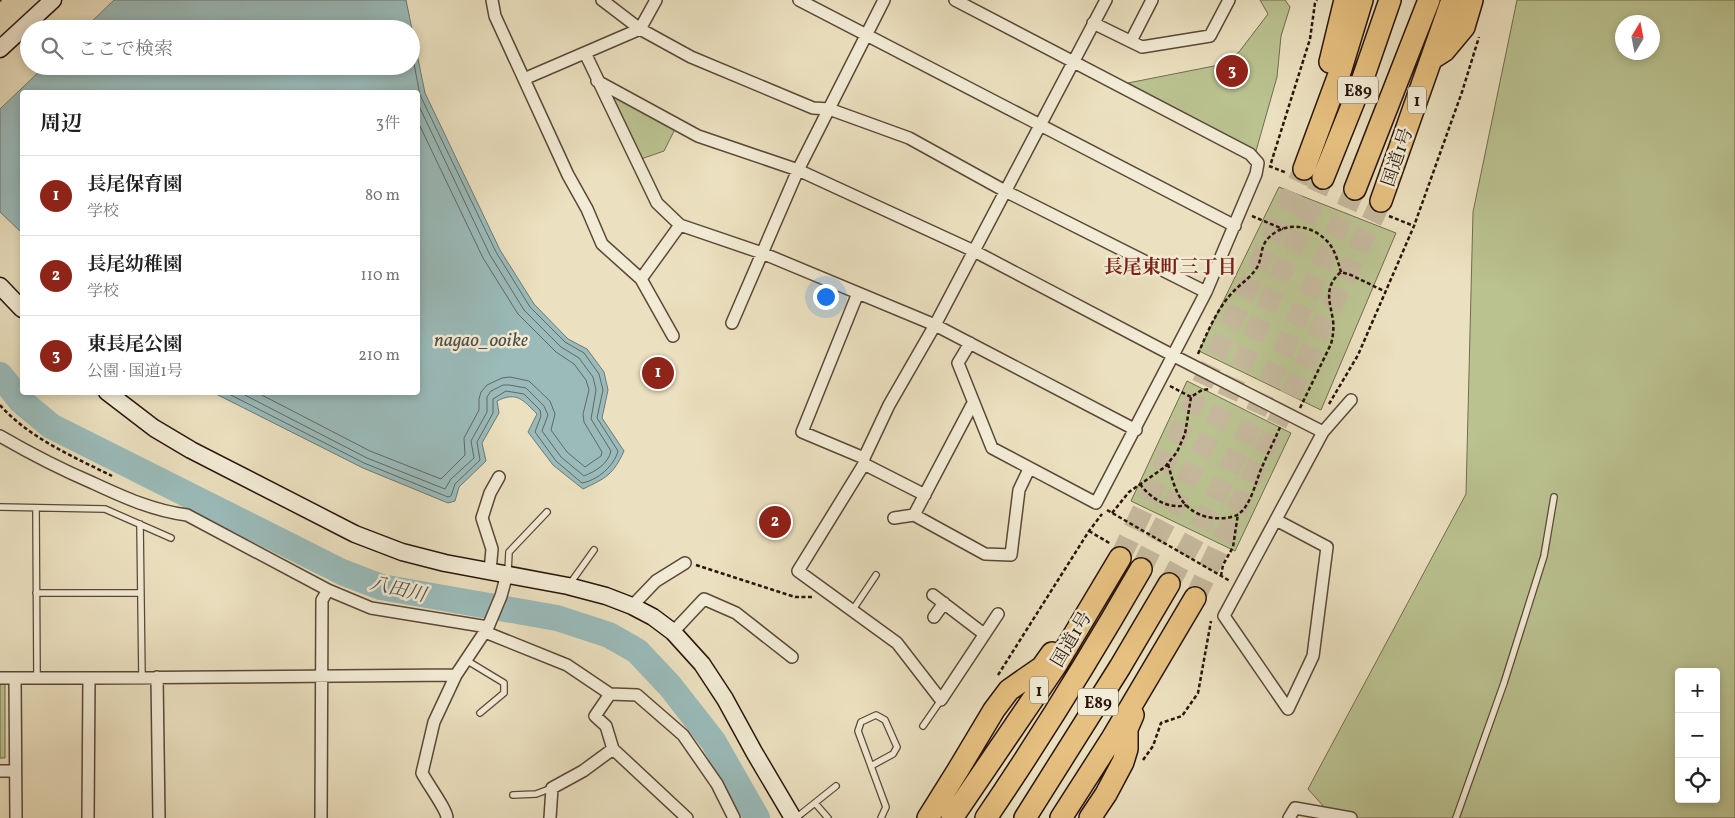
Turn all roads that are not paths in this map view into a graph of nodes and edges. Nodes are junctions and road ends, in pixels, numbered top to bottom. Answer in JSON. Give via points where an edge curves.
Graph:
{"nodes":[{"id":1,"x":53,"y":0,"type":"edge"},
{"id":2,"x":492,"y":0,"type":"edge"},
{"id":3,"x":602,"y":0,"type":"edge"},
{"id":4,"x":656,"y":0,"type":"edge"},
{"id":5,"x":799,"y":0,"type":"edge"},
{"id":6,"x":884,"y":0,"type":"edge"},
{"id":7,"x":955,"y":0,"type":"edge"},
{"id":8,"x":1106,"y":0,"type":"edge"},
{"id":9,"x":1152,"y":0,"type":"edge"},
{"id":10,"x":1229,"y":0,"type":"edge"},
{"id":11,"x":1345,"y":0,"type":"edge"},
{"id":12,"x":1362,"y":0,"type":"edge"},
{"id":13,"x":1390,"y":0,"type":"edge"},
{"id":14,"x":1429,"y":0,"type":"edge"},
{"id":15,"x":1452,"y":0,"type":"edge"},
{"id":16,"x":1472,"y":0,"type":"edge"},
{"id":17,"x":32,"y":20,"type":"edge"},
{"id":18,"x":1093,"y":23,"type":"junction"},
{"id":19,"x":640,"y":29,"type":"junction"},
{"id":20,"x":20,"y":31,"type":"edge"},
{"id":21,"x":866,"y":35,"type":"junction"},
{"id":22,"x":1131,"y":41,"type":"junction"},
{"id":23,"x":0,"y":50,"type":"edge"},
{"id":24,"x":585,"y":53,"type":"junction"},
{"id":25,"x":1431,"y":60,"type":"junction"},
{"id":26,"x":1073,"y":62,"type":"junction"},
{"id":27,"x":524,"y":79,"type":"junction"},
{"id":28,"x":597,"y":81,"type":"junction"},
{"id":29,"x":829,"y":109,"type":"junction"},
{"id":30,"x":1039,"y":126,"type":"junction"},
{"id":31,"x":798,"y":170,"type":"junction"},
{"id":32,"x":1324,"y":178,"type":"tunnel mouth"},
{"id":33,"x":1355,"y":189,"type":"tunnel mouth"},
{"id":34,"x":1005,"y":191,"type":"junction"},
{"id":35,"x":1384,"y":208,"type":"tunnel mouth"},
{"id":36,"x":680,"y":225,"type":"junction"},
{"id":37,"x":1235,"y":226,"type":"junction"},
{"id":38,"x":974,"y":250,"type":"junction"},
{"id":39,"x":762,"y":253,"type":"junction"},
{"id":40,"x":641,"y":279,"type":"junction"},
{"id":41,"x":0,"y":286,"type":"edge"},
{"id":42,"x":1206,"y":292,"type":"junction"},
{"id":43,"x":858,"y":293,"type":"junction"},
{"id":44,"x":20,"y":307,"type":"edge"},
{"id":45,"x":732,"y":323,"type":"dead end"},
{"id":46,"x":935,"y":325,"type":"junction"},
{"id":47,"x":673,"y":336,"type":"dead end"},
{"id":48,"x":970,"y":343,"type":"junction"},
{"id":49,"x":1174,"y":356,"type":"junction"},
{"id":50,"x":112,"y":395,"type":"edge"},
{"id":51,"x":1351,"y":400,"type":"dead end"},
{"id":52,"x":973,"y":403,"type":"junction"},
{"id":53,"x":1136,"y":430,"type":"junction"},
{"id":54,"x":1323,"y":432,"type":"junction"},
{"id":55,"x":0,"y":436,"type":"edge"},
{"id":56,"x":864,"y":461,"type":"junction"},
{"id":57,"x":1029,"y":469,"type":"junction"},
{"id":58,"x":499,"y":477,"type":"dead end"},
{"id":59,"x":925,"y":494,"type":"junction"},
{"id":60,"x":1554,"y":496,"type":"dead end"},
{"id":61,"x":0,"y":507,"type":"edge"},
{"id":62,"x":36,"y":508,"type":"junction"},
{"id":63,"x":547,"y":512,"type":"dead end"},
{"id":64,"x":914,"y":515,"type":"junction"},
{"id":65,"x":894,"y":518,"type":"dead end"},
{"id":66,"x":1276,"y":520,"type":"junction"},
{"id":67,"x":140,"y":524,"type":"junction"},
{"id":68,"x":171,"y":538,"type":"dead end"},
{"id":69,"x":594,"y":550,"type":"dead end"},
{"id":70,"x":1120,"y":558,"type":"tunnel mouth"},
{"id":71,"x":685,"y":563,"type":"road end"},
{"id":72,"x":1140,"y":569,"type":"tunnel mouth"},
{"id":73,"x":490,"y":571,"type":"junction"},
{"id":74,"x":507,"y":574,"type":"junction"},
{"id":75,"x":876,"y":575,"type":"dead end"},
{"id":76,"x":1106,"y":582,"type":"junction"},
{"id":77,"x":1170,"y":584,"type":"tunnel mouth"},
{"id":78,"x":568,"y":586,"type":"junction"},
{"id":79,"x":328,"y":590,"type":"junction"},
{"id":80,"x":141,"y":592,"type":"junction"},
{"id":81,"x":36,"y":593,"type":"junction"},
{"id":82,"x":933,"y":595,"type":"dead end"},
{"id":83,"x":1195,"y":598,"type":"tunnel mouth"},
{"id":84,"x":944,"y":603,"type":"junction"},
{"id":85,"x":632,"y":606,"type":"junction"},
{"id":86,"x":852,"y":611,"type":"junction"},
{"id":87,"x":998,"y":614,"type":"dead end"},
{"id":88,"x":934,"y":617,"type":"dead end"},
{"id":89,"x":488,"y":626,"type":"junction"},
{"id":90,"x":673,"y":632,"type":"junction"},
{"id":91,"x":984,"y":634,"type":"junction"},
{"id":92,"x":792,"y":657,"type":"dead end"},
{"id":93,"x":1159,"y":658,"type":"junction"},
{"id":94,"x":466,"y":660,"type":"junction"},
{"id":95,"x":322,"y":675,"type":"junction"},
{"id":96,"x":456,"y":675,"type":"junction"},
{"id":97,"x":158,"y":677,"type":"junction"},
{"id":98,"x":0,"y":678,"type":"edge"},
{"id":99,"x":15,"y":678,"type":"junction"},
{"id":100,"x":37,"y":678,"type":"junction"},
{"id":101,"x":89,"y":678,"type":"junction"},
{"id":102,"x":142,"y":678,"type":"junction"},
{"id":103,"x":610,"y":694,"type":"junction"},
{"id":104,"x":941,"y":700,"type":"junction"},
{"id":105,"x":480,"y":713,"type":"dead end"},
{"id":106,"x":923,"y":726,"type":"dead end"},
{"id":107,"x":614,"y":749,"type":"junction"},
{"id":108,"x":870,"y":766,"type":"junction"},
{"id":109,"x":0,"y":771,"type":"edge"},
{"id":110,"x":15,"y":771,"type":"junction"},
{"id":111,"x":836,"y":786,"type":"dead end"},
{"id":112,"x":552,"y":788,"type":"junction"},
{"id":113,"x":513,"y":795,"type":"dead end"},
{"id":114,"x":815,"y":803,"type":"junction"},
{"id":115,"x":673,"y":813,"type":"edge"},
{"id":116,"x":16,"y":818,"type":"edge"},
{"id":117,"x":88,"y":818,"type":"edge"},
{"id":118,"x":159,"y":818,"type":"edge"},
{"id":119,"x":322,"y":818,"type":"edge"},
{"id":120,"x":447,"y":818,"type":"edge"},
{"id":121,"x":550,"y":818,"type":"edge"},
{"id":122,"x":687,"y":818,"type":"edge"},
{"id":123,"x":734,"y":818,"type":"edge"},
{"id":124,"x":794,"y":818,"type":"edge"},
{"id":125,"x":828,"y":818,"type":"edge"},
{"id":126,"x":881,"y":818,"type":"edge"},
{"id":127,"x":928,"y":818,"type":"edge"},
{"id":128,"x":952,"y":818,"type":"edge"},
{"id":129,"x":986,"y":818,"type":"edge"},
{"id":130,"x":1025,"y":818,"type":"edge"},
{"id":131,"x":1061,"y":818,"type":"edge"},
{"id":132,"x":1090,"y":818,"type":"edge"},
{"id":133,"x":1289,"y":818,"type":"edge"},
{"id":134,"x":1351,"y":818,"type":"edge"},
{"id":135,"x":1456,"y":818,"type":"edge"}],
"edges":[{"from":1,"to":17,"type":"street"},
{"from":2,"to":27,"type":"street","via":[[495,16]]},
{"from":3,"to":19,"type":"street"},
{"from":4,"to":19,"type":"street"},
{"from":5,"to":21,"type":"street"},
{"from":6,"to":21,"type":"street"},
{"from":7,"to":26,"type":"street"},
{"from":8,"to":18,"type":"street"},
{"from":9,"to":22,"type":"street"},
{"from":10,"to":22,"type":"street","via":[[1210,36],[1142,47]]},
{"from":11,"to":12,"type":"highway","via":[[1301,165],[1341,69]]},
{"from":13,"to":32,"type":"highway","number":"E89"},
{"from":14,"to":33,"type":"highway","number":"E89"},
{"from":15,"to":25,"type":"highway","name":"国道1号","number":"1"},
{"from":16,"to":25,"type":"highway","via":[[1464,27],[1444,51]]},
{"from":18,"to":22,"type":"street"},
{"from":18,"to":26,"type":"street"},
{"from":19,"to":24,"type":"street"},
{"from":19,"to":29,"type":"street","via":[[692,57],[813,108]]},
{"from":20,"to":23,"type":"street"},
{"from":21,"to":29,"type":"street"},
{"from":21,"to":30,"type":"street"},
{"from":24,"to":27,"type":"street"},
{"from":24,"to":28,"type":"street"},
{"from":25,"to":35,"type":"highway","name":"国道1号","number":"1"},
{"from":26,"to":30,"type":"street"},
{"from":26,"to":37,"type":"street","via":[[1250,154],[1258,163],[1256,174]]},
{"from":27,"to":40,"type":"street","via":[[602,244]]},
{"from":28,"to":31,"type":"street","via":[[698,136]]},
{"from":28,"to":36,"type":"street","via":[[657,203]]},
{"from":29,"to":31,"type":"street"},
{"from":29,"to":34,"type":"street","via":[[908,138]]},
{"from":30,"to":34,"type":"street"},
{"from":30,"to":37,"type":"street"},
{"from":31,"to":38,"type":"street"},
{"from":31,"to":39,"type":"street"},
{"from":34,"to":38,"type":"street"},
{"from":34,"to":42,"type":"street"},
{"from":36,"to":39,"type":"street"},
{"from":36,"to":40,"type":"street"},
{"from":37,"to":42,"type":"street"},
{"from":38,"to":46,"type":"street"},
{"from":38,"to":49,"type":"street"},
{"from":39,"to":43,"type":"street"},
{"from":39,"to":45,"type":"street"},
{"from":40,"to":47,"type":"street"},
{"from":41,"to":44,"type":"street"},
{"from":42,"to":49,"type":"street"},
{"from":43,"to":46,"type":"street"},
{"from":43,"to":56,"type":"street","via":[[802,432]]},
{"from":46,"to":48,"type":"street"},
{"from":46,"to":56,"type":"street","via":[[890,405]]},
{"from":48,"to":52,"type":"street","via":[[958,363]]},
{"from":48,"to":53,"type":"street"},
{"from":49,"to":53,"type":"street"},
{"from":49,"to":54,"type":"street"},
{"from":50,"to":73,"type":"street","via":[[154,428],[191,450],[355,534],[411,554]]},
{"from":51,"to":54,"type":"street"},
{"from":52,"to":57,"type":"street","via":[[992,448]]},
{"from":52,"to":59,"type":"street"},
{"from":53,"to":57,"type":"street","via":[[1096,504]]},
{"from":54,"to":66,"type":"street"},
{"from":55,"to":79,"type":"street","via":[[36,458],[117,494],[168,512],[187,515]]},
{"from":56,"to":59,"type":"street"},
{"from":56,"to":86,"type":"street","via":[[798,572]]},
{"from":57,"to":64,"type":"street","via":[[1019,490],[1011,555],[985,554]]},
{"from":58,"to":73,"type":"street","via":[[482,518],[492,549]]},
{"from":59,"to":64,"type":"street"},
{"from":60,"to":135,"type":"lane","via":[[1544,556],[1504,683]]},
{"from":61,"to":62,"type":"lane"},
{"from":62,"to":67,"type":"lane","via":[[105,509]]},
{"from":62,"to":81,"type":"lane"},
{"from":63,"to":74,"type":"lane","via":[[509,552]]},
{"from":64,"to":65,"type":"street"},
{"from":66,"to":66,"type":"street","via":[[1224,616],[1288,709],[1313,656],[1327,547]]},
{"from":67,"to":68,"type":"lane"},
{"from":67,"to":80,"type":"lane"},
{"from":69,"to":78,"type":"lane"},
{"from":70,"to":76,"type":"highway","name":"国道1号","number":"1"},
{"from":71,"to":85,"type":"street","via":[[656,581]]},
{"from":72,"to":129,"type":"highway","number":"E89","via":[[1094,650]]},
{"from":73,"to":74,"type":"street"},
{"from":74,"to":78,"type":"street"},
{"from":74,"to":89,"type":"street"},
{"from":75,"to":86,"type":"lane"},
{"from":76,"to":127,"type":"highway","via":[[1042,667],[1008,690]]},
{"from":76,"to":128,"type":"highway","name":"国道1号","number":"1","via":[[1056,665]]},
{"from":77,"to":130,"type":"highway","number":"E89"},
{"from":78,"to":85,"type":"street"},
{"from":79,"to":89,"type":"street","via":[[371,608]]},
{"from":79,"to":95,"type":"street","via":[[322,600]]},
{"from":80,"to":81,"type":"lane"},
{"from":80,"to":102,"type":"lane"},
{"from":81,"to":100,"type":"lane"},
{"from":82,"to":84,"type":"street"},
{"from":83,"to":93,"type":"highway"},
{"from":84,"to":88,"type":"street"},
{"from":84,"to":91,"type":"street"},
{"from":85,"to":90,"type":"street"},
{"from":86,"to":104,"type":"street","via":[[896,643]]},
{"from":87,"to":91,"type":"street"},
{"from":89,"to":94,"type":"street"},
{"from":89,"to":103,"type":"street","via":[[567,666]]},
{"from":90,"to":92,"type":"street","via":[[704,599],[736,613]]},
{"from":90,"to":124,"type":"street","via":[[716,685]]},
{"from":91,"to":104,"type":"street"},
{"from":93,"to":131,"type":"highway"},
{"from":93,"to":132,"type":"highway","via":[[1127,729],[1124,762]]},
{"from":94,"to":96,"type":"street"},
{"from":94,"to":105,"type":"lane","via":[[504,682],[504,693]]},
{"from":95,"to":96,"type":"street"},
{"from":95,"to":97,"type":"street"},
{"from":95,"to":119,"type":"street"},
{"from":96,"to":120,"type":"street","via":[[434,722],[422,773]]},
{"from":97,"to":102,"type":"street"},
{"from":97,"to":118,"type":"street"},
{"from":98,"to":99,"type":"street"},
{"from":99,"to":100,"type":"street"},
{"from":99,"to":110,"type":"street"},
{"from":100,"to":101,"type":"street"},
{"from":101,"to":102,"type":"street"},
{"from":101,"to":117,"type":"street"},
{"from":103,"to":107,"type":"street","via":[[595,716],[606,726]]},
{"from":103,"to":123,"type":"street","via":[[637,695],[683,735],[717,784]]},
{"from":104,"to":106,"type":"lane"},
{"from":107,"to":112,"type":"street","via":[[583,772]]},
{"from":107,"to":115,"type":"street"},
{"from":108,"to":108,"type":"lane","via":[[858,731],[861,722],[876,716],[885,720],[897,747],[893,754]]},
{"from":108,"to":126,"type":"lane","via":[[886,807]]},
{"from":109,"to":110,"type":"street"},
{"from":110,"to":116,"type":"street"},
{"from":111,"to":114,"type":"lane"},
{"from":112,"to":113,"type":"lane","via":[[536,794]]},
{"from":112,"to":121,"type":"street"},
{"from":114,"to":124,"type":"lane"},
{"from":114,"to":125,"type":"lane"},
{"from":115,"to":122,"type":"street"},
{"from":133,"to":134,"type":"street","via":[[1296,808]]}]}
